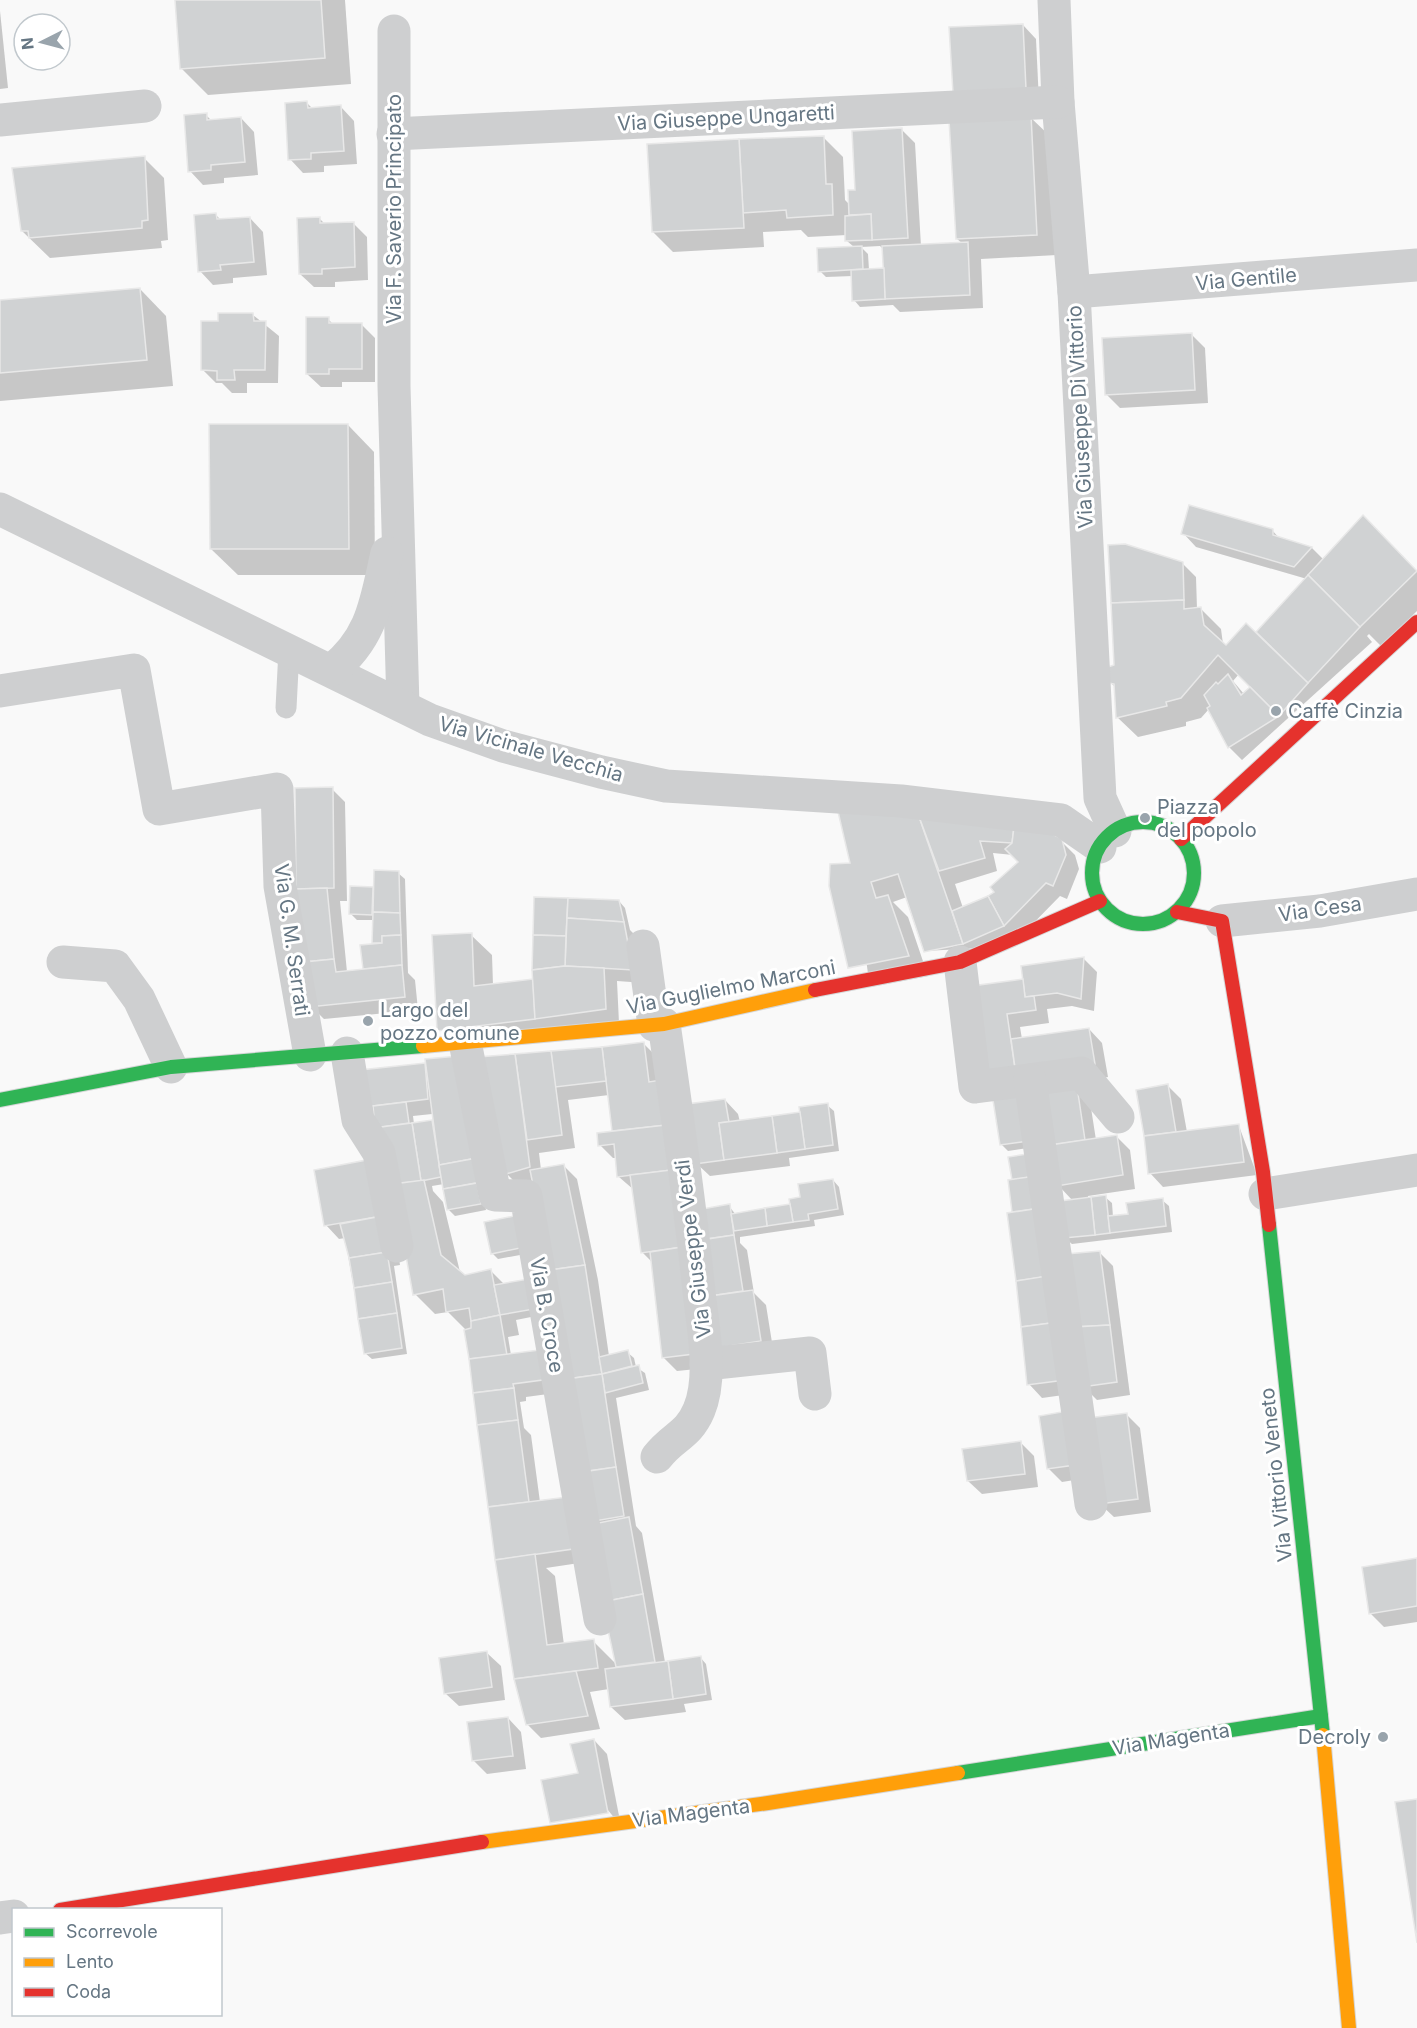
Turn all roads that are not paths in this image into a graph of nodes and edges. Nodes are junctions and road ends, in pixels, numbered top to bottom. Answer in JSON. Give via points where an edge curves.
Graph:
{"nodes":[{"id":1,"x":1054,"y":0,"type":"edge"},
{"id":2,"x":394,"y":31,"type":"dead end"},
{"id":3,"x":1058,"y":102,"type":"junction"},
{"id":4,"x":145,"y":106,"type":"dead end"},
{"id":5,"x":0,"y":120,"type":"edge"},
{"id":6,"x":393,"y":134,"type":"junction"},
{"id":7,"x":1417,"y":265,"type":"edge"},
{"id":8,"x":1074,"y":292,"type":"junction"},
{"id":9,"x":394,"y":386,"type":"junction"},
{"id":10,"x":0,"y":509,"type":"edge"},
{"id":11,"x":1417,"y":622,"type":"edge"},
{"id":12,"x":289,"y":650,"type":"junction"},
{"id":13,"x":332,"y":670,"type":"junction"},
{"id":14,"x":0,"y":692,"type":"edge"},
{"id":15,"x":403,"y":706,"type":"junction"},
{"id":16,"x":286,"y":708,"type":"dead end"},
{"id":17,"x":1107,"y":839,"type":"junction"},
{"id":18,"x":1181,"y":839,"type":"junction"},
{"id":19,"x":1417,"y":894,"type":"edge"},
{"id":20,"x":1100,"y":901,"type":"junction"},
{"id":21,"x":1177,"y":912,"type":"junction"},
{"id":22,"x":1222,"y":921,"type":"junction"},
{"id":23,"x":643,"y":946,"type":"dead end"},
{"id":24,"x":63,"y":962,"type":"dead end"},
{"id":25,"x":960,"y":962,"type":"junction"},
{"id":26,"x":659,"y":1024,"type":"junction"},
{"id":27,"x":465,"y":1042,"type":"junction"},
{"id":28,"x":347,"y":1053,"type":"junction"},
{"id":29,"x":310,"y":1055,"type":"junction"},
{"id":30,"x":171,"y":1067,"type":"junction"},
{"id":31,"x":1030,"y":1080,"type":"junction"},
{"id":32,"x":0,"y":1100,"type":"edge"},
{"id":33,"x":1118,"y":1117,"type":"dead end"},
{"id":34,"x":1417,"y":1170,"type":"edge"},
{"id":35,"x":1265,"y":1194,"type":"junction"},
{"id":36,"x":397,"y":1246,"type":"dead end"},
{"id":37,"x":706,"y":1364,"type":"junction"},
{"id":38,"x":815,"y":1394,"type":"dead end"},
{"id":39,"x":657,"y":1457,"type":"dead end"},
{"id":40,"x":1091,"y":1504,"type":"dead end"},
{"id":41,"x":600,"y":1619,"type":"dead end"},
{"id":42,"x":1322,"y":1716,"type":"junction"},
{"id":43,"x":72,"y":1908,"type":"edge"},
{"id":44,"x":1349,"y":2028,"type":"edge"}],
"edges":[{"from":1,"to":3,"type":"street","name":"Via Giuseppe Di Vittorio"},
{"from":2,"to":6,"type":"street","name":"Via F. Saverio Principato"},
{"from":3,"to":6,"type":"street","name":"Via Giuseppe Ungaretti"},
{"from":3,"to":8,"type":"street","name":"Via Giuseppe Di Vittorio"},
{"from":4,"to":5,"type":"street"},
{"from":6,"to":9,"type":"street","name":"Via F. Saverio Principato"},
{"from":7,"to":8,"type":"street","name":"Via Gentile"},
{"from":8,"to":17,"type":"street","name":"Via Giuseppe Di Vittorio","via":[[1100,798]]},
{"from":9,"to":13,"type":"street","via":[[387,553],[365,634]]},
{"from":9,"to":15,"type":"street"},
{"from":10,"to":12,"type":"street","name":"Via Vicinale Vecchia"},
{"from":11,"to":18,"type":"street"},
{"from":12,"to":13,"type":"street","name":"Via Vicinale Vecchia"},
{"from":12,"to":16,"type":"lane"},
{"from":13,"to":15,"type":"street","name":"Via Vicinale Vecchia"},
{"from":14,"to":29,"type":"street","name":"Via G. M. Serrati","via":[[134,670],[159,808],[277,789],[280,886]]},
{"from":15,"to":17,"type":"street","name":"Via Vicinale Vecchia","via":[[503,746],[666,786],[901,801],[1061,820]]},
{"from":17,"to":18,"type":"street","via":[[1128,824],[1157,824]]},
{"from":17,"to":20,"type":"street","via":[[1093,865],[1093,884]]},
{"from":18,"to":21,"type":"street","via":[[1192,861],[1193,885]]},
{"from":19,"to":22,"type":"street","name":"Via Cesa","via":[[1320,911]]},
{"from":20,"to":21,"type":"street","via":[[1116,917],[1136,924],[1158,923]]},
{"from":20,"to":25,"type":"street","name":"Via Guglielmo Marconi"},
{"from":21,"to":22,"type":"street"},
{"from":22,"to":35,"type":"street","name":"Via Vittorio Veneto"},
{"from":23,"to":26,"type":"street","name":"Via Giuseppe Verdi"},
{"from":24,"to":30,"type":"street","via":[[115,966],[139,999]]},
{"from":25,"to":26,"type":"street","name":"Via Guglielmo Marconi"},
{"from":25,"to":31,"type":"street","via":[[975,1087]]},
{"from":26,"to":27,"type":"street","name":"Via Guglielmo Marconi"},
{"from":26,"to":37,"type":"street","name":"Via Giuseppe Verdi","via":[[693,1233]]},
{"from":27,"to":28,"type":"street","name":"Via Guglielmo Marconi"},
{"from":27,"to":41,"type":"street","name":"Via B. Croce","via":[[495,1196],[526,1196]]},
{"from":28,"to":29,"type":"street","name":"Via Guglielmo Marconi"},
{"from":28,"to":36,"type":"street","via":[[358,1120],[379,1153]]},
{"from":29,"to":30,"type":"street","name":"Via Guglielmo Marconi"},
{"from":30,"to":32,"type":"street","name":"Via Guglielmo Marconi"},
{"from":31,"to":33,"type":"street","via":[[1081,1073]]},
{"from":31,"to":40,"type":"street"},
{"from":34,"to":35,"type":"street"},
{"from":35,"to":42,"type":"street","name":"Via Vittorio Veneto"},
{"from":37,"to":38,"type":"street","via":[[810,1353]]},
{"from":37,"to":39,"type":"street","name":"Via Giuseppe Verdi","via":[[700,1408],[688,1431],[667,1444]]},
{"from":42,"to":43,"type":"street","name":"Via Magenta"},
{"from":42,"to":44,"type":"street","name":"Via Vittorio Veneto"}]}
